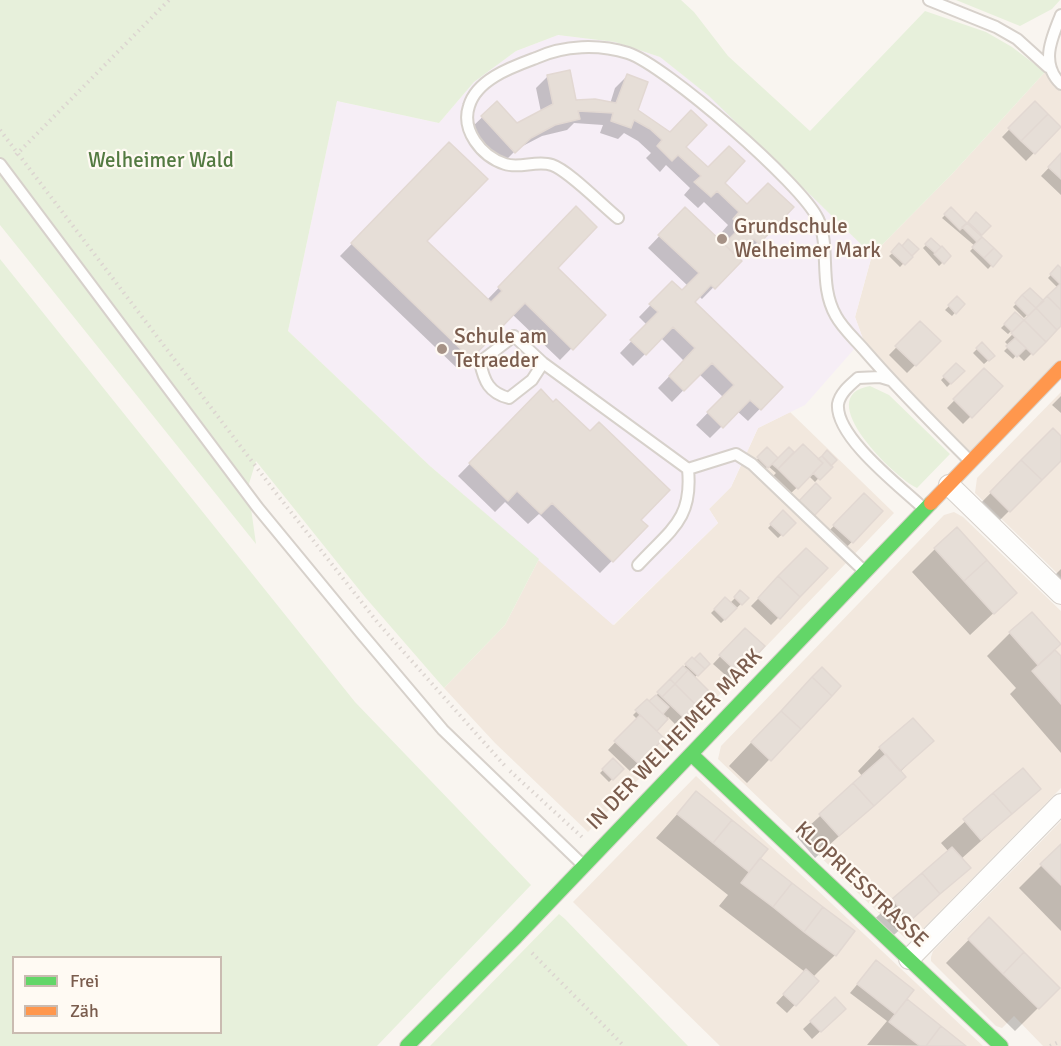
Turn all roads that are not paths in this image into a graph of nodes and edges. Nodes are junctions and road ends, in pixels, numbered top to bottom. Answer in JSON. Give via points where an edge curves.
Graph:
{"nodes":[{"id":1,"x":929,"y":0,"type":"edge"},
{"id":2,"x":1061,"y":15,"type":"edge"},
{"id":3,"x":1048,"y":67,"type":"junction"},
{"id":4,"x":1061,"y":84,"type":"edge"},
{"id":5,"x":0,"y":164,"type":"edge"},
{"id":6,"x":618,"y":219,"type":"dead end"},
{"id":7,"x":543,"y":363,"type":"junction"},
{"id":8,"x":1061,"y":368,"type":"edge"},
{"id":9,"x":890,"y":380,"type":"junction"},
{"id":10,"x":970,"y":462,"type":"junction"},
{"id":11,"x":688,"y":469,"type":"junction"},
{"id":12,"x":949,"y":485,"type":"junction"},
{"id":13,"x":925,"y":509,"type":"junction"},
{"id":14,"x":638,"y":565,"type":"dead end"},
{"id":15,"x":864,"y":571,"type":"junction"},
{"id":16,"x":1061,"y":594,"type":"edge"},
{"id":17,"x":691,"y":754,"type":"junction"},
{"id":18,"x":1061,"y":804,"type":"edge"},
{"id":19,"x":584,"y":866,"type":"junction"},
{"id":20,"x":909,"y":959,"type":"junction"},
{"id":21,"x":407,"y":1046,"type":"edge"},
{"id":22,"x":1001,"y":1046,"type":"edge"}],
"edges":[{"from":1,"to":3,"type":"lane","via":[[996,27],[1017,39]]},
{"from":2,"to":3,"type":"lane"},
{"from":3,"to":4,"type":"lane"},
{"from":5,"to":19,"type":"lane","via":[[258,508],[360,633],[443,730]]},
{"from":6,"to":9,"type":"lane","via":[[552,165],[505,164],[485,152],[472,137],[466,114],[470,100],[484,84],[541,55],[573,48],[602,47],[654,65],[764,158],[808,203],[822,231],[830,304],[837,318]]},
{"from":7,"to":7,"type":"lane","via":[[514,336],[480,362],[483,380],[496,395],[509,398],[532,380]]},
{"from":7,"to":11,"type":"lane"},
{"from":8,"to":10,"type":"street","name":"IN DER WELHEIMER MARK"},
{"from":9,"to":10,"type":"lane"},
{"from":9,"to":13,"type":"lane","via":[[858,378],[841,395],[839,414],[854,442]]},
{"from":10,"to":12,"type":"street","name":"IN DER WELHEIMER MARK"},
{"from":11,"to":14,"type":"lane","via":[[687,506]]},
{"from":11,"to":15,"type":"lane","via":[[736,453]]},
{"from":12,"to":13,"type":"street","name":"IN DER WELHEIMER MARK"},
{"from":12,"to":16,"type":"street"},
{"from":13,"to":15,"type":"street","name":"IN DER WELHEIMER MARK"},
{"from":15,"to":17,"type":"street","name":"IN DER WELHEIMER MARK"},
{"from":17,"to":19,"type":"street","name":"IN DER WELHEIMER MARK"},
{"from":17,"to":20,"type":"street","name":"KLOPRIESSTRASSE"},
{"from":18,"to":20,"type":"street"},
{"from":19,"to":21,"type":"street","name":"IN DER WELHEIMER MARK"},
{"from":20,"to":22,"type":"street","name":"KLOPRIESSTRASSE"}]}
